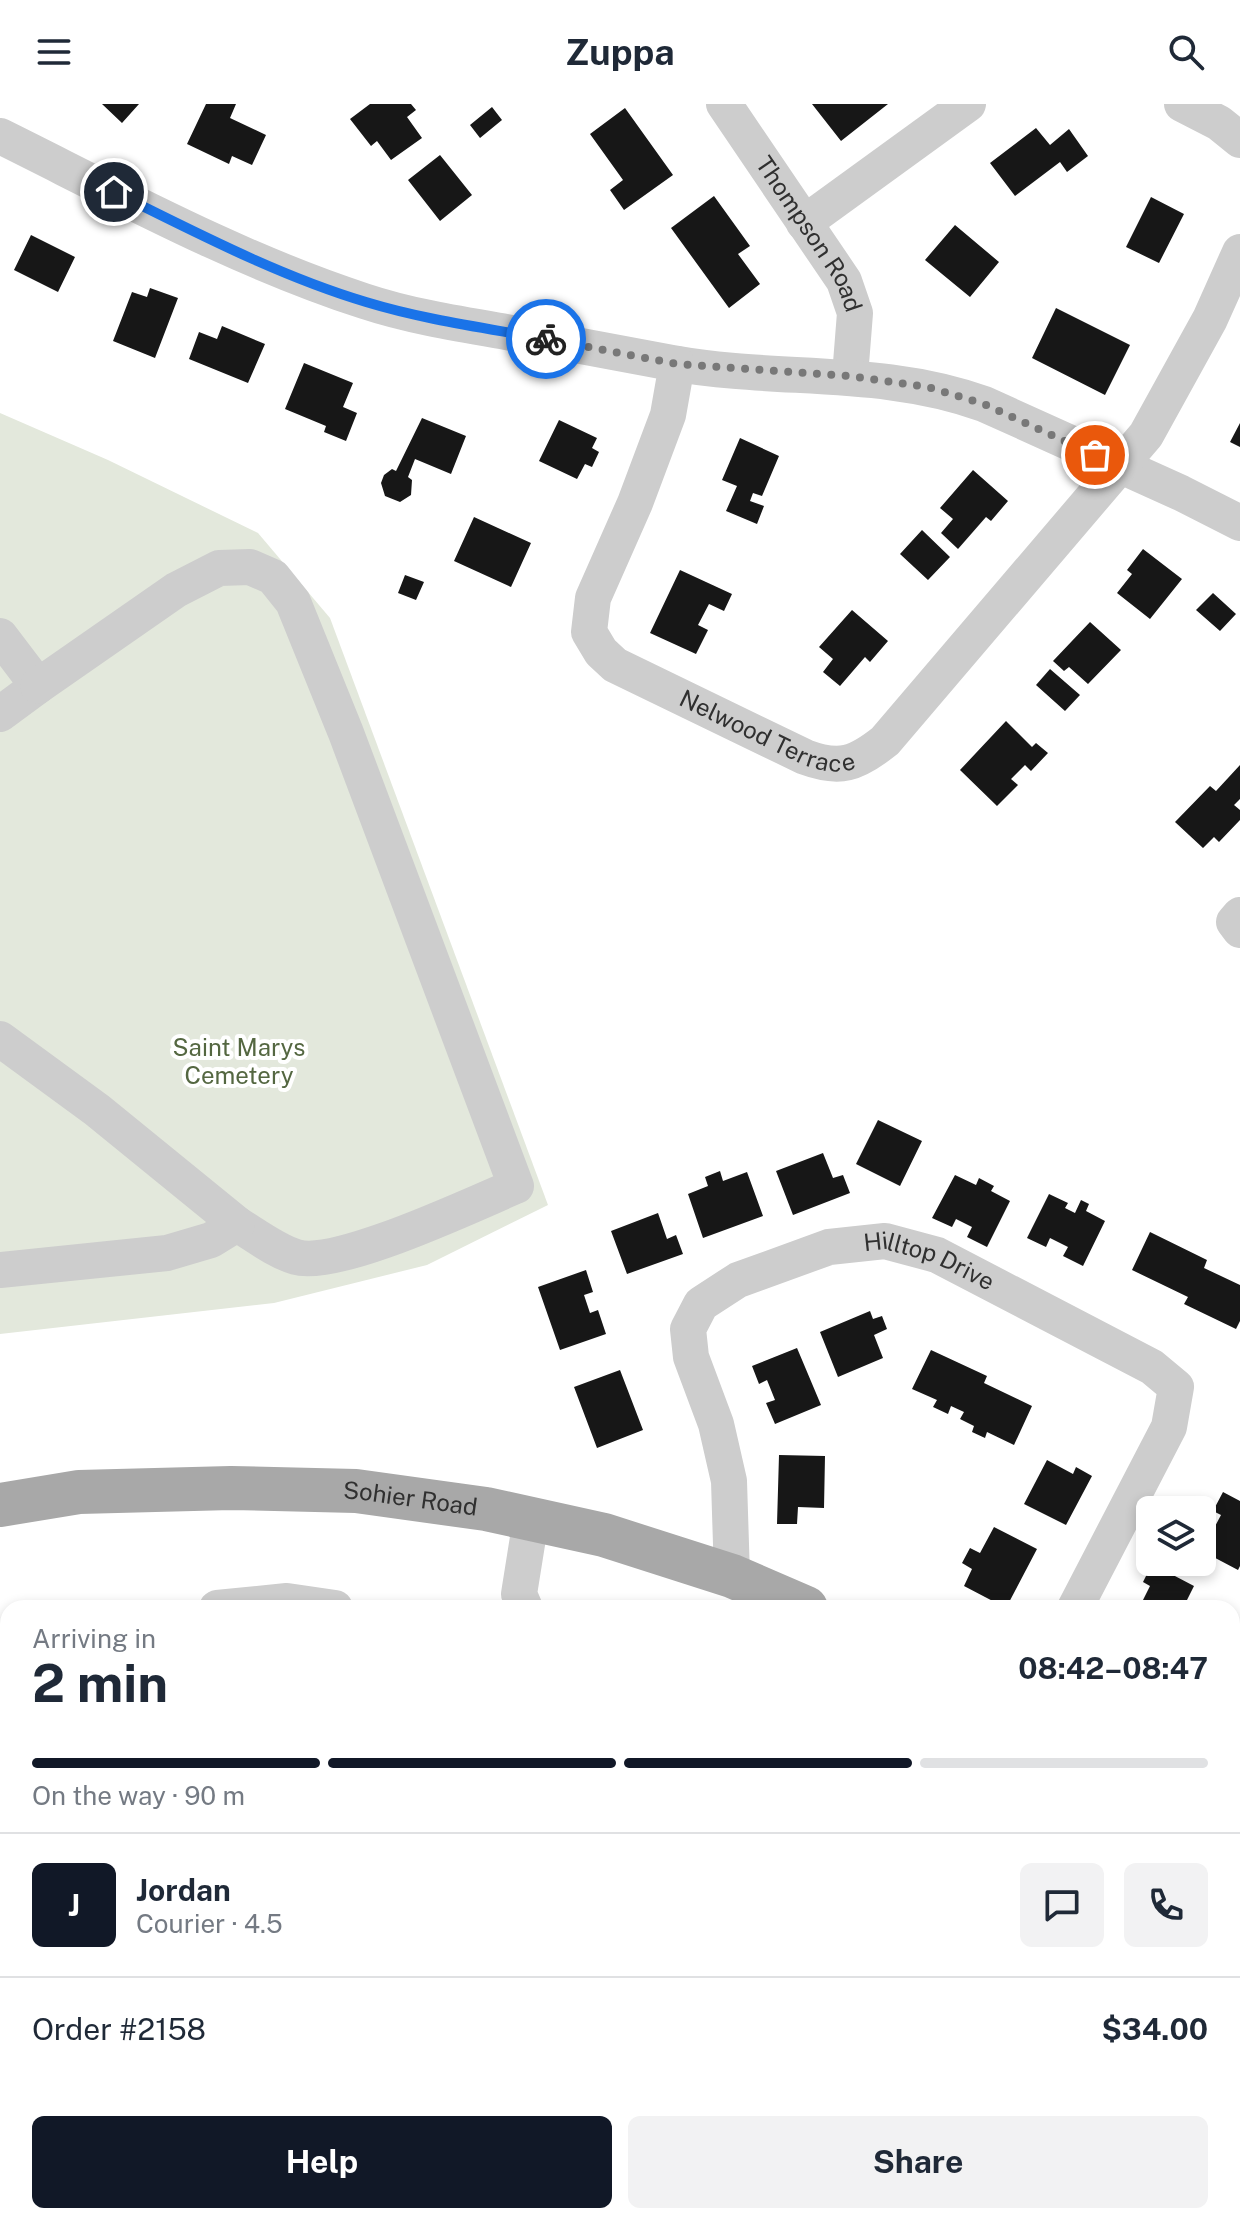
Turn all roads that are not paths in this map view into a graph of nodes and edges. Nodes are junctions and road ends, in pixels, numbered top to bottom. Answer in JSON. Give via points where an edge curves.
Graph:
{"nodes":[{"id":1,"x":724,"y":104,"type":"edge"},
{"id":2,"x":968,"y":104,"type":"edge"},
{"id":3,"x":1182,"y":104,"type":"edge"},
{"id":4,"x":0,"y":136,"type":"edge"},
{"id":5,"x":1240,"y":140,"type":"edge"},
{"id":6,"x":804,"y":223,"type":"junction"},
{"id":7,"x":1240,"y":252,"type":"edge"},
{"id":8,"x":677,"y":364,"type":"junction"},
{"id":9,"x":850,"y":376,"type":"junction"},
{"id":10,"x":1119,"y":466,"type":"junction"},
{"id":11,"x":1240,"y":523,"type":"edge"},
{"id":12,"x":0,"y":636,"type":"edge"},
{"id":13,"x":38,"y":686,"type":"junction"},
{"id":14,"x":0,"y":714,"type":"edge"},
{"id":15,"x":0,"y":1039,"type":"edge"},
{"id":16,"x":237,"y":1224,"type":"junction"},
{"id":17,"x":0,"y":1270,"type":"edge"},
{"id":18,"x":0,"y":1505,"type":"edge"},
{"id":19,"x":531,"y":1519,"type":"junction"},
{"id":20,"x":732,"y":1576,"type":"junction"},
{"id":21,"x":522,"y":1600,"type":"edge"},
{"id":22,"x":788,"y":1600,"type":"edge"},
{"id":23,"x":1079,"y":1600,"type":"edge"}],
"edges":[{"from":1,"to":6,"type":"street","name":"Thompson Road"},
{"from":2,"to":6,"type":"street"},
{"from":3,"to":5,"type":"street"},
{"from":4,"to":8,"type":"street","via":[[185,227],[367,302]]},
{"from":6,"to":9,"type":"street","name":"Thompson Road","via":[[852,299]]},
{"from":7,"to":10,"type":"street","name":"Nelwood Terrace","via":[[1146,435]]},
{"from":8,"to":9,"type":"street"},
{"from":8,"to":10,"type":"street","name":"Nelwood Terrace","via":[[668,415],[593,598],[589,632],[615,665],[822,763],[850,763],[885,741]]},
{"from":9,"to":10,"type":"street","via":[[955,393]]},
{"from":10,"to":11,"type":"street"},
{"from":12,"to":13,"type":"street"},
{"from":13,"to":14,"type":"street"},
{"from":13,"to":16,"type":"street","via":[[176,590],[219,568],[250,567],[273,577],[293,602],[346,733],[516,1186],[435,1221],[313,1260],[295,1257]]},
{"from":15,"to":16,"type":"street"},
{"from":16,"to":17,"type":"street","via":[[211,1240],[167,1253]]},
{"from":18,"to":19,"type":"main road","name":"Sohier Road","via":[[79,1492],[325,1490]]},
{"from":19,"to":20,"type":"main road","name":"Sohier Road","via":[[604,1535]]},
{"from":19,"to":21,"type":"street"},
{"from":20,"to":22,"type":"main road","name":"Sohier Road"},
{"from":20,"to":23,"type":"street","name":"Hilltop Drive","via":[[729,1481],[716,1424],[691,1357],[688,1329],[701,1304],[738,1280],[829,1247],[885,1241],[937,1255],[1152,1367],[1176,1387],[1169,1427]]}]}
